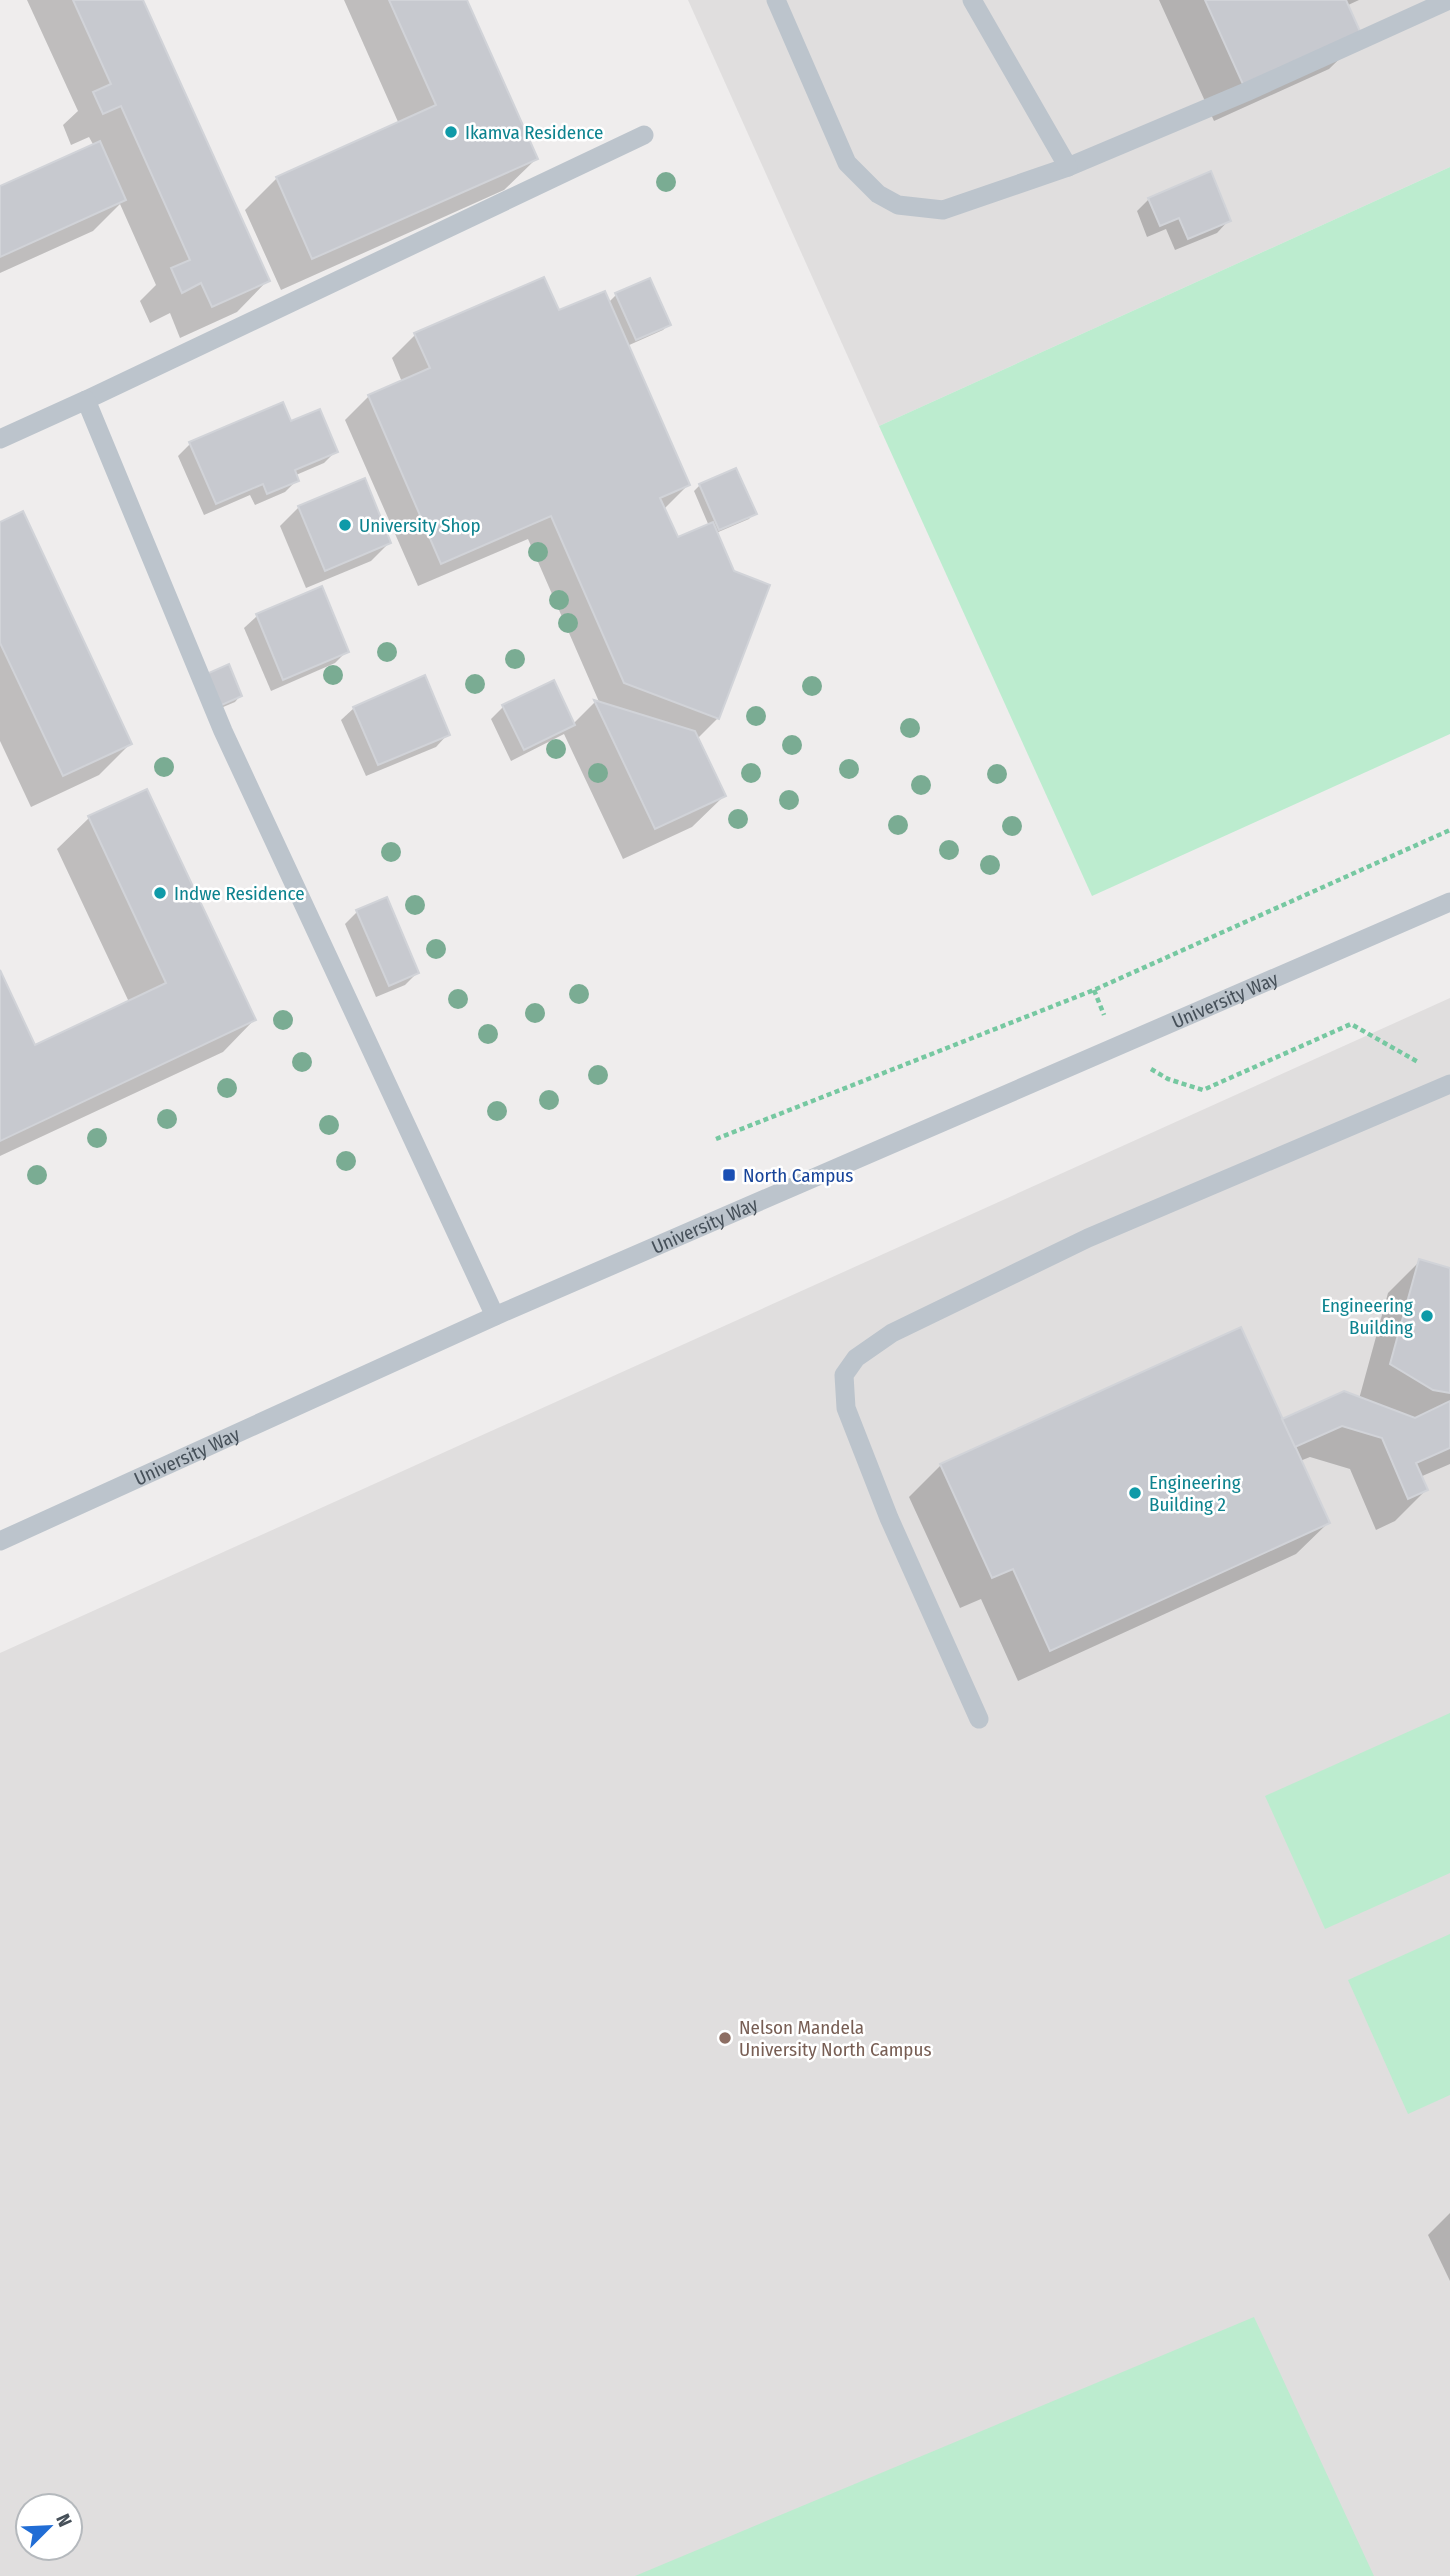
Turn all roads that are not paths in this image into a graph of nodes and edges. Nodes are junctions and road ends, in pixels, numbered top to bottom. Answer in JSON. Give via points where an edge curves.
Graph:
{"nodes":[{"id":1,"x":776,"y":0,"type":"edge"},
{"id":2,"x":972,"y":0,"type":"edge"},
{"id":3,"x":1449,"y":0,"type":"edge"},
{"id":4,"x":644,"y":135,"type":"dead end"},
{"id":5,"x":1068,"y":167,"type":"junction"},
{"id":6,"x":86,"y":400,"type":"junction"},
{"id":7,"x":0,"y":439,"type":"edge"},
{"id":8,"x":1450,"y":902,"type":"edge"},
{"id":9,"x":1450,"y":1084,"type":"edge"},
{"id":10,"x":495,"y":1316,"type":"junction"},
{"id":11,"x":0,"y":1541,"type":"edge"},
{"id":12,"x":979,"y":1719,"type":"dead end"}],
"edges":[{"from":1,"to":5,"type":"lane","via":[[847,163],[878,194],[898,205],[943,210]]},
{"from":2,"to":5,"type":"lane"},
{"from":3,"to":5,"type":"lane"},
{"from":4,"to":6,"type":"lane"},
{"from":6,"to":7,"type":"lane"},
{"from":6,"to":10,"type":"lane","via":[[223,731]]},
{"from":8,"to":10,"type":"lane","name":"University Way"},
{"from":9,"to":12,"type":"lane","via":[[1088,1238],[892,1333],[856,1358],[844,1375],[846,1408],[889,1518]]},
{"from":10,"to":11,"type":"lane","name":"University Way"}]}
